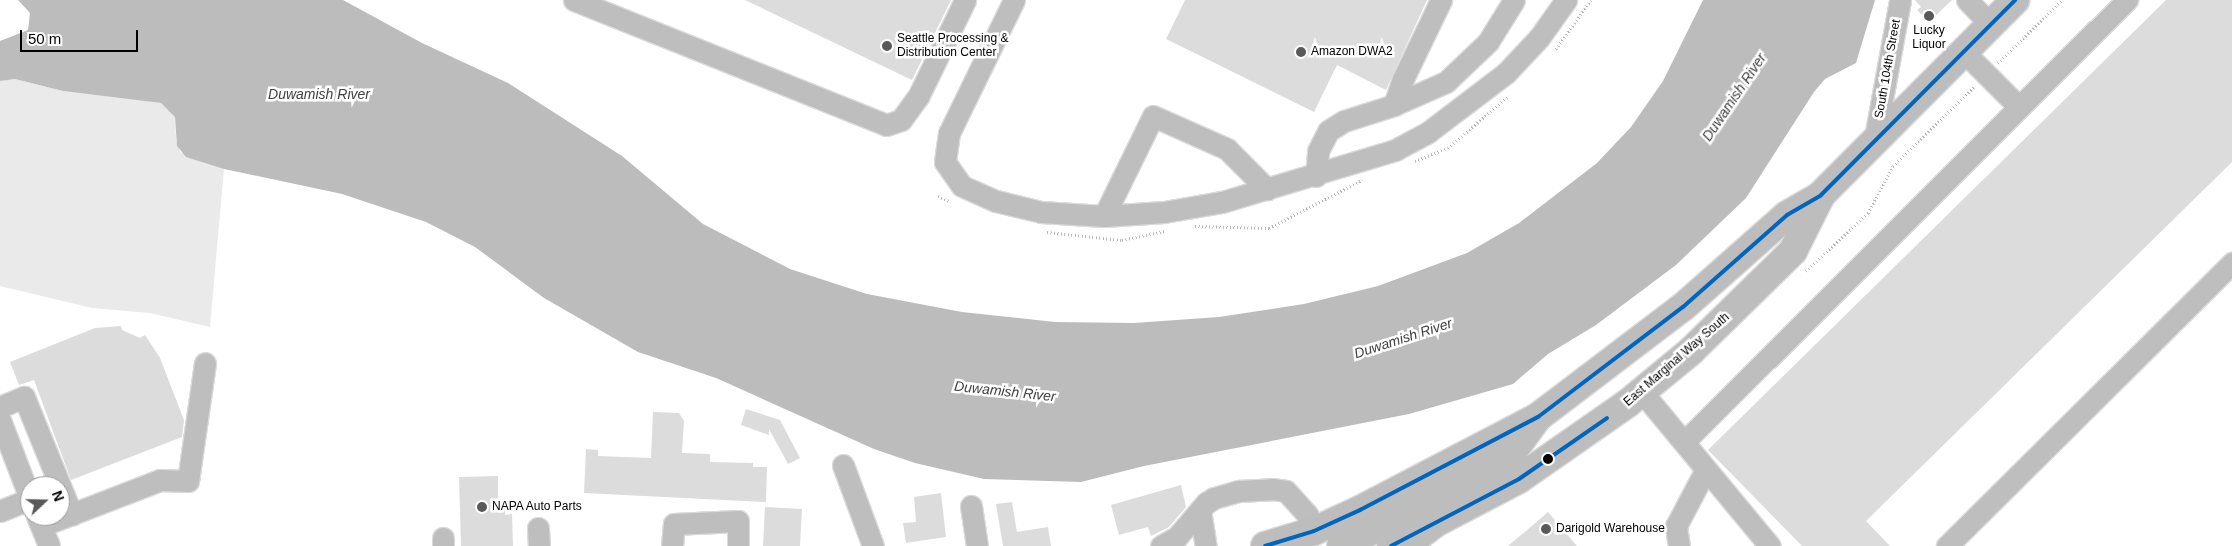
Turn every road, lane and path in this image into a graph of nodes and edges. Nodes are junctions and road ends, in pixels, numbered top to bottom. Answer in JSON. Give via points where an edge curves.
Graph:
{"nodes":[{"id":1,"x":574,"y":0,"type":"edge"},
{"id":2,"x":965,"y":0,"type":"edge"},
{"id":3,"x":1014,"y":0,"type":"edge"},
{"id":4,"x":1441,"y":0,"type":"edge"},
{"id":5,"x":1514,"y":0,"type":"edge"},
{"id":6,"x":1566,"y":0,"type":"edge"},
{"id":7,"x":1900,"y":0,"type":"edge"},
{"id":8,"x":1967,"y":0,"type":"edge"},
{"id":9,"x":2015,"y":0,"type":"edge"},
{"id":10,"x":2127,"y":0,"type":"edge"},
{"id":11,"x":1990,"y":24,"type":"junction"},
{"id":12,"x":1963,"y":51,"type":"junction"},
{"id":13,"x":1394,"y":105,"type":"junction"},
{"id":14,"x":2019,"y":107,"type":"junction"},
{"id":15,"x":1875,"y":138,"type":"junction"},
{"id":16,"x":1316,"y":176,"type":"junction"},
{"id":17,"x":1267,"y":189,"type":"junction"},
{"id":18,"x":1821,"y":196,"type":"junction"},
{"id":19,"x":1104,"y":216,"type":"junction"},
{"id":20,"x":2232,"y":263,"type":"edge"},
{"id":21,"x":205,"y":363,"type":"dead end"},
{"id":22,"x":1642,"y":392,"type":"junction"},
{"id":23,"x":0,"y":407,"type":"edge"},
{"id":24,"x":1538,"y":417,"type":"junction"},
{"id":25,"x":0,"y":420,"type":"edge"},
{"id":26,"x":1684,"y":442,"type":"junction"},
{"id":27,"x":843,"y":466,"type":"dead end"},
{"id":28,"x":1706,"y":469,"type":"junction"},
{"id":29,"x":22,"y":476,"type":"edge"},
{"id":30,"x":20,"y":502,"type":"edge"},
{"id":31,"x":971,"y":506,"type":"dead end"},
{"id":32,"x":0,"y":510,"type":"edge"},
{"id":33,"x":1200,"y":510,"type":"junction"},
{"id":34,"x":72,"y":515,"type":"joint"},
{"id":35,"x":1437,"y":522,"type":"junction"},
{"id":36,"x":41,"y":526,"type":"edge"},
{"id":37,"x":1303,"y":538,"type":"edge"},
{"id":38,"x":1166,"y":545,"type":"edge"},
{"id":39,"x":49,"y":546,"type":"edge"},
{"id":40,"x":672,"y":546,"type":"edge"},
{"id":41,"x":738,"y":546,"type":"edge"},
{"id":42,"x":873,"y":546,"type":"edge"},
{"id":43,"x":977,"y":546,"type":"edge"},
{"id":44,"x":1206,"y":546,"type":"edge"},
{"id":45,"x":1265,"y":546,"type":"edge"},
{"id":46,"x":1341,"y":546,"type":"edge"},
{"id":47,"x":1391,"y":546,"type":"edge"},
{"id":48,"x":1405,"y":546,"type":"edge"},
{"id":49,"x":1679,"y":546,"type":"edge"},
{"id":50,"x":1770,"y":546,"type":"edge"},
{"id":51,"x":1947,"y":546,"type":"edge"}],
"edges":[{"from":1,"to":2,"type":"street","via":[[886,125],[901,120],[918,97]]},
{"from":3,"to":19,"type":"street","via":[[949,133],[945,162],[962,186],[996,202],[1042,212]]},
{"from":4,"to":13,"type":"street"},
{"from":5,"to":13,"type":"street","via":[[1488,42],[1446,82]]},
{"from":6,"to":16,"type":"street","via":[[1538,38],[1506,72],[1428,133],[1395,150]]},
{"from":7,"to":15,"type":"street","name":"South 104th Street"},
{"from":8,"to":11,"type":"street"},
{"from":9,"to":11,"type":"main road","name":"East Marginal Way South"},
{"from":10,"to":14,"type":"street"},
{"from":11,"to":12,"type":"main road","name":"East Marginal Way South"},
{"from":12,"to":14,"type":"street"},
{"from":12,"to":15,"type":"main road","name":"East Marginal Way South"},
{"from":13,"to":16,"type":"street","via":[[1344,121],[1328,131],[1318,151]]},
{"from":14,"to":26,"type":"street"},
{"from":15,"to":18,"type":"main road","name":"East Marginal Way South"},
{"from":16,"to":17,"type":"street"},
{"from":17,"to":19,"type":"street","via":[[1164,212]]},
{"from":17,"to":19,"type":"street","via":[[1227,149],[1153,116]]},
{"from":18,"to":22,"type":"main road","name":"East Marginal Way South","via":[[1792,251],[1749,297]]},
{"from":18,"to":24,"type":"main road","name":"East Marginal Way South","via":[[1786,215],[1682,307]]},
{"from":20,"to":51,"type":"street"},
{"from":21,"to":34,"type":"street","via":[[188,481],[160,480]]},
{"from":22,"to":26,"type":"street"},
{"from":22,"to":35,"type":"main road","name":"East Marginal Way South","via":[[1518,479]]},
{"from":23,"to":34,"type":"street","via":[[24,397]]},
{"from":24,"to":37,"type":"main road"},
{"from":24,"to":46,"type":"main road","via":[[1512,453],[1433,500]]},
{"from":25,"to":29,"type":"street"},
{"from":26,"to":28,"type":"street"},
{"from":27,"to":42,"type":"street"},
{"from":28,"to":49,"type":"street","via":[[1676,526]]},
{"from":28,"to":50,"type":"street"},
{"from":30,"to":32,"type":"street"},
{"from":31,"to":43,"type":"street"},
{"from":33,"to":37,"type":"street","via":[[1214,498],[1234,492],[1286,491],[1300,504]]},
{"from":33,"to":38,"type":"street","via":[[1177,538]]},
{"from":33,"to":44,"type":"street"},
{"from":35,"to":47,"type":"main road","name":"East Marginal Way South"},
{"from":35,"to":48,"type":"main road"},
{"from":36,"to":39,"type":"street"},
{"from":37,"to":45,"type":"main road"},
{"from":40,"to":41,"type":"street","via":[[674,524],[738,521]]}]}
